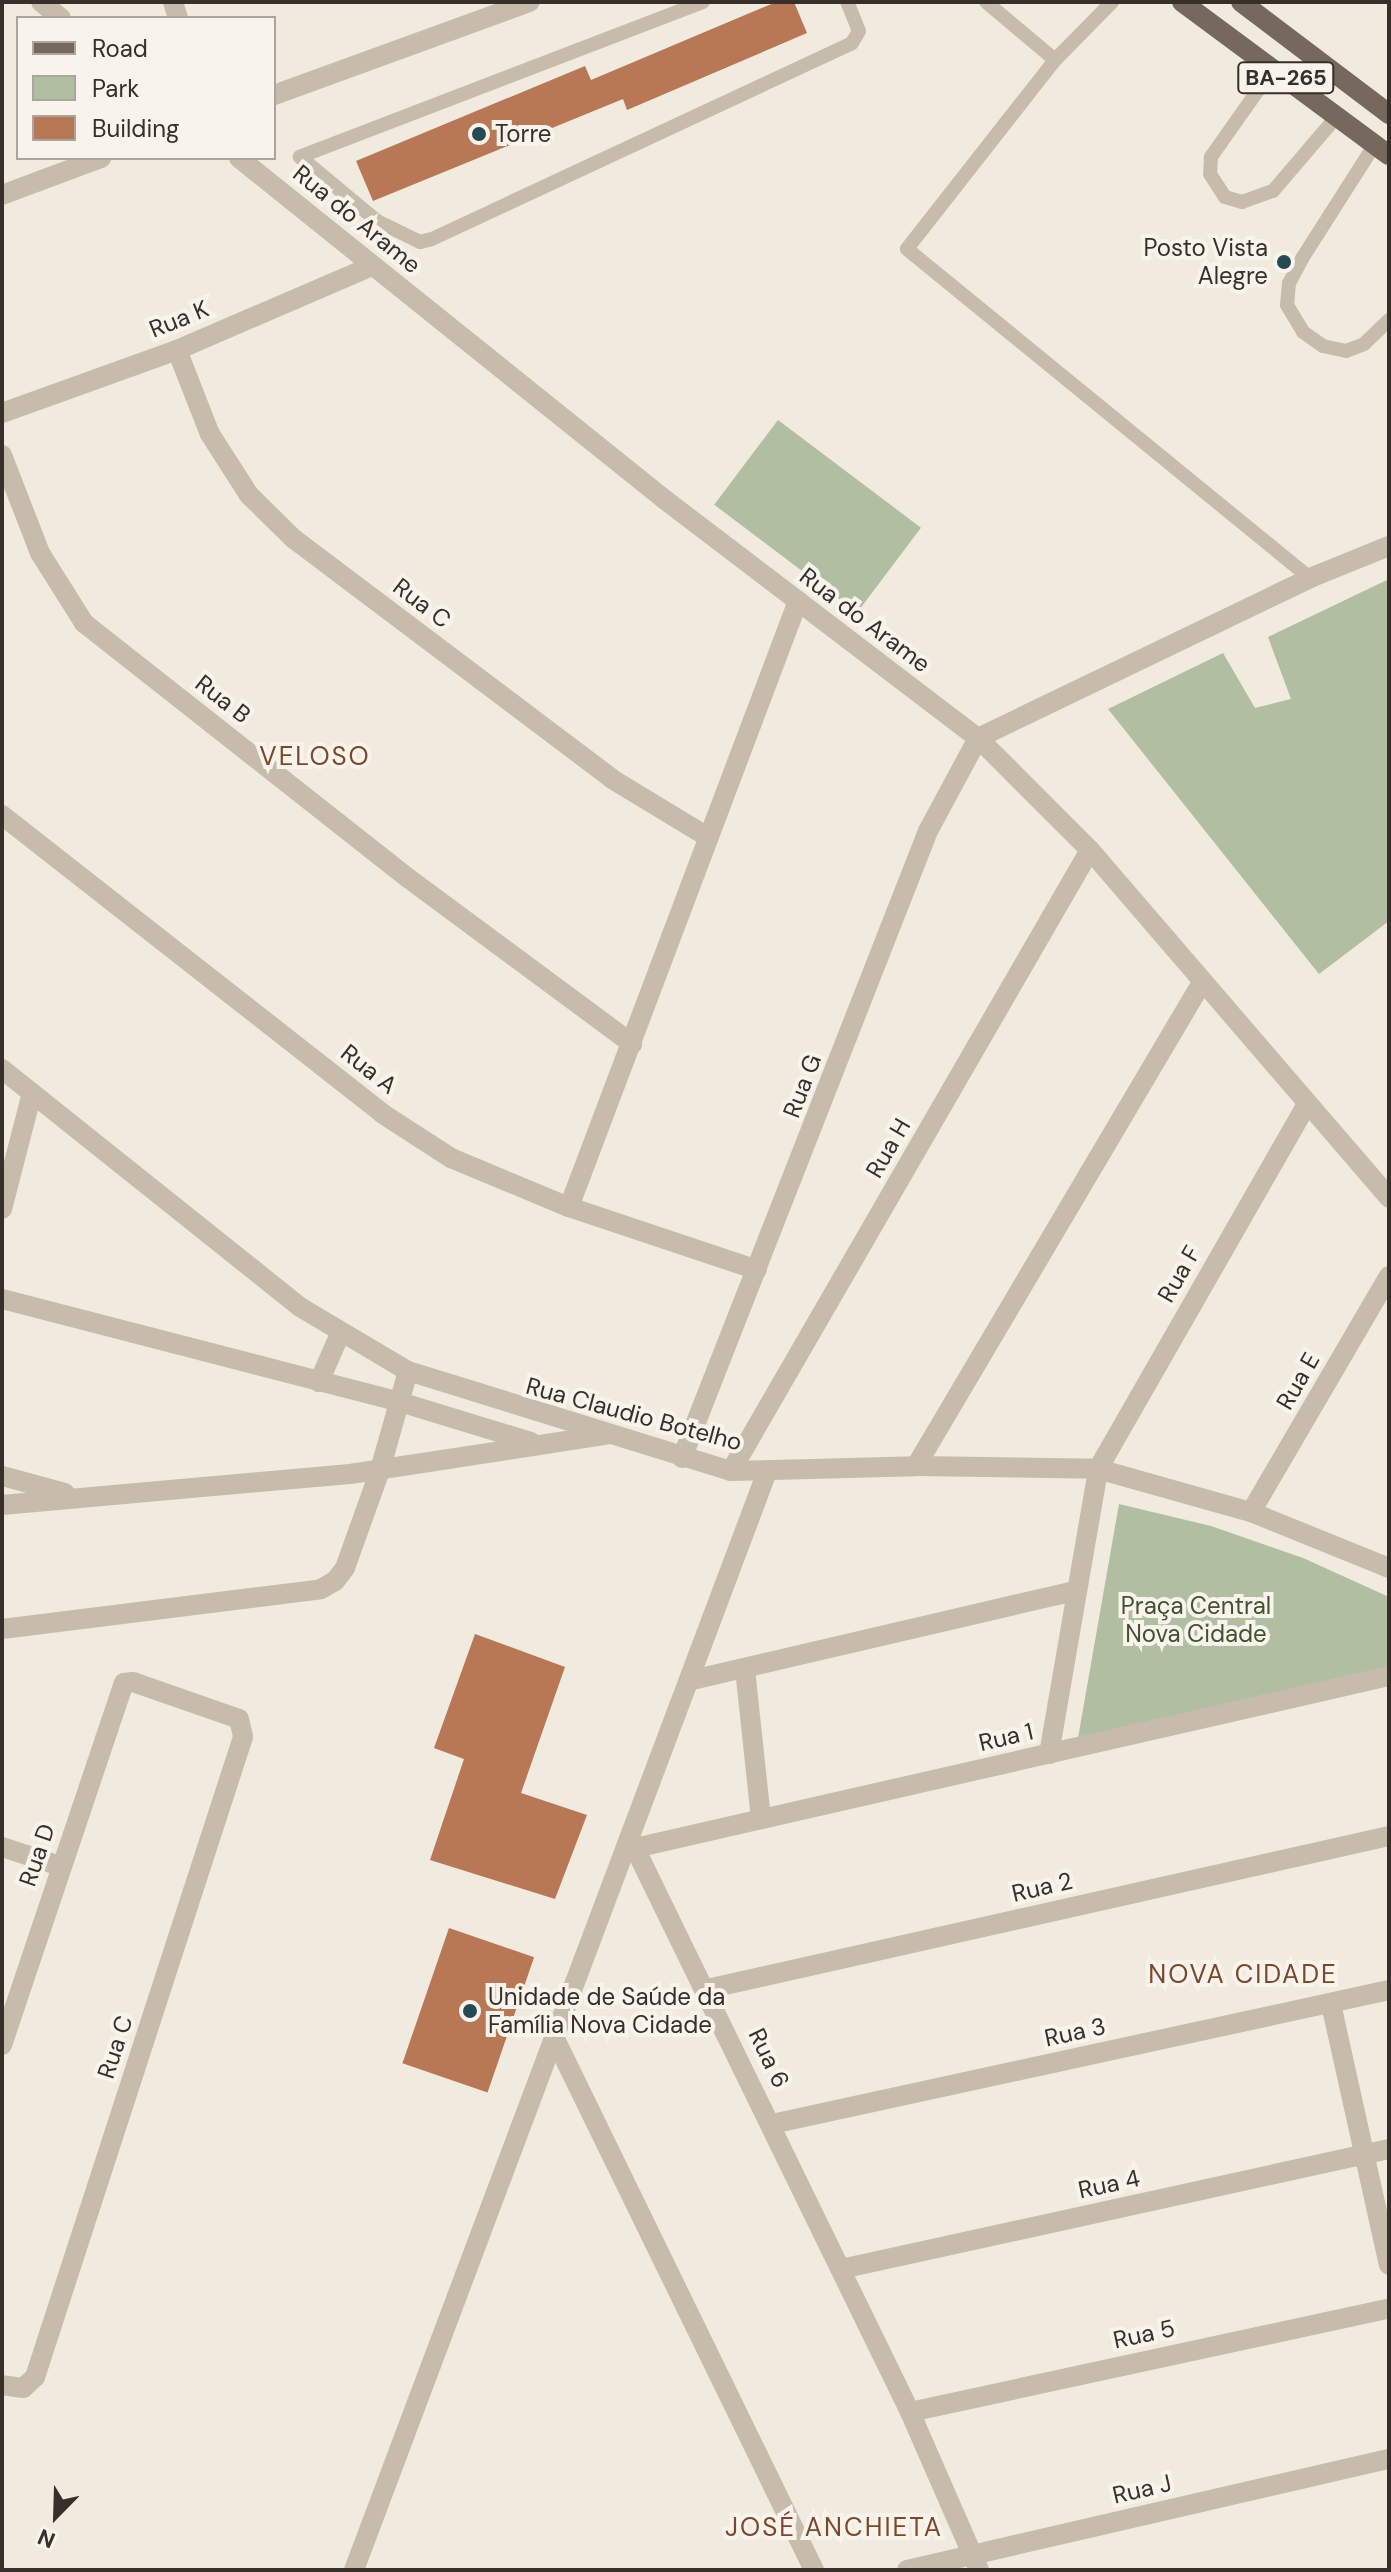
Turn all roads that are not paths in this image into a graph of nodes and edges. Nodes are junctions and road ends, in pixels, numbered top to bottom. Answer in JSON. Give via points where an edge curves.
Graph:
{"nodes":[{"id":1,"x":41,"y":2,"type":"edge"},
{"id":2,"x":530,"y":2,"type":"edge"},
{"id":3,"x":703,"y":2,"type":"edge"},
{"id":4,"x":847,"y":2,"type":"edge"},
{"id":5,"x":986,"y":2,"type":"edge"},
{"id":6,"x":1112,"y":2,"type":"edge"},
{"id":7,"x":1182,"y":2,"type":"edge"},
{"id":8,"x":1241,"y":2,"type":"edge"},
{"id":9,"x":1255,"y":2,"type":"edge"},
{"id":10,"x":58,"y":16,"type":"edge"},
{"id":11,"x":1055,"y":60,"type":"junction"},
{"id":12,"x":1273,"y":69,"type":"junction"},
{"id":13,"x":1353,"y":86,"type":"junction"},
{"id":14,"x":276,"y":94,"type":"edge"},
{"id":15,"x":1389,"y":114,"type":"edge"},
{"id":16,"x":1337,"y":116,"type":"junction"},
{"id":17,"x":1382,"y":149,"type":"edge"},
{"id":18,"x":96,"y":160,"type":"edge"},
{"id":19,"x":241,"y":160,"type":"edge"},
{"id":20,"x":2,"y":195,"type":"edge"},
{"id":21,"x":372,"y":266,"type":"junction"},
{"id":22,"x":1389,"y":320,"type":"edge"},
{"id":23,"x":177,"y":350,"type":"junction"},
{"id":24,"x":2,"y":413,"type":"edge"},
{"id":25,"x":2,"y":455,"type":"edge"},
{"id":26,"x":1389,"y":546,"type":"edge"},
{"id":27,"x":1310,"y":578,"type":"junction"},
{"id":28,"x":798,"y":601,"type":"junction"},
{"id":29,"x":978,"y":738,"type":"junction"},
{"id":30,"x":2,"y":815,"type":"edge"},
{"id":31,"x":706,"y":836,"type":"junction"},
{"id":32,"x":1090,"y":850,"type":"junction"},
{"id":33,"x":1201,"y":984,"type":"junction"},
{"id":34,"x":632,"y":1044,"type":"junction"},
{"id":35,"x":2,"y":1069,"type":"edge"},
{"id":36,"x":32,"y":1093,"type":"junction"},
{"id":37,"x":1306,"y":1106,"type":"junction"},
{"id":38,"x":1389,"y":1198,"type":"edge"},
{"id":39,"x":569,"y":1207,"type":"junction"},
{"id":40,"x":2,"y":1209,"type":"edge"},
{"id":41,"x":757,"y":1270,"type":"junction"},
{"id":42,"x":1389,"y":1276,"type":"edge"},
{"id":43,"x":2,"y":1299,"type":"edge"},
{"id":44,"x":340,"y":1334,"type":"junction"},
{"id":45,"x":408,"y":1371,"type":"junction"},
{"id":46,"x":319,"y":1382,"type":"junction"},
{"id":47,"x":400,"y":1402,"type":"junction"},
{"id":48,"x":605,"y":1435,"type":"junction"},
{"id":49,"x":534,"y":1443,"type":"junction"},
{"id":50,"x":682,"y":1458,"type":"junction"},
{"id":51,"x":916,"y":1466,"type":"junction"},
{"id":52,"x":1098,"y":1469,"type":"junction"},
{"id":53,"x":380,"y":1470,"type":"junction"},
{"id":54,"x":731,"y":1471,"type":"junction"},
{"id":55,"x":767,"y":1472,"type":"junction"},
{"id":56,"x":2,"y":1476,"type":"edge"},
{"id":57,"x":76,"y":1496,"type":"junction"},
{"id":58,"x":2,"y":1505,"type":"edge"},
{"id":59,"x":1251,"y":1512,"type":"junction"},
{"id":60,"x":1389,"y":1568,"type":"edge"},
{"id":61,"x":1074,"y":1591,"type":"junction"},
{"id":62,"x":12,"y":1628,"type":"edge"},
{"id":63,"x":2,"y":1643,"type":"edge"},
{"id":64,"x":745,"y":1669,"type":"junction"},
{"id":65,"x":1389,"y":1676,"type":"edge"},
{"id":66,"x":692,"y":1680,"type":"junction"},
{"id":67,"x":243,"y":1724,"type":"joint"},
{"id":68,"x":1049,"y":1754,"type":"junction"},
{"id":69,"x":761,"y":1819,"type":"junction"},
{"id":70,"x":1389,"y":1836,"type":"edge"},
{"id":71,"x":633,"y":1844,"type":"junction"},
{"id":72,"x":2,"y":1847,"type":"edge"},
{"id":73,"x":60,"y":1866,"type":"junction"},
{"id":74,"x":707,"y":1989,"type":"junction"},
{"id":75,"x":1389,"y":1990,"type":"edge"},
{"id":76,"x":1331,"y":2004,"type":"junction"},
{"id":77,"x":555,"y":2039,"type":"junction"},
{"id":78,"x":2,"y":2045,"type":"edge"},
{"id":79,"x":772,"y":2124,"type":"junction"},
{"id":80,"x":1389,"y":2149,"type":"edge"},
{"id":81,"x":1364,"y":2154,"type":"junction"},
{"id":82,"x":1389,"y":2265,"type":"edge"},
{"id":83,"x":841,"y":2269,"type":"junction"},
{"id":84,"x":1389,"y":2308,"type":"edge"},
{"id":85,"x":2,"y":2385,"type":"edge"},
{"id":86,"x":910,"y":2412,"type":"junction"},
{"id":87,"x":1389,"y":2459,"type":"edge"},
{"id":88,"x":976,"y":2562,"type":"edge"},
{"id":89,"x":354,"y":2570,"type":"edge"},
{"id":90,"x":814,"y":2570,"type":"edge"},
{"id":91,"x":907,"y":2570,"type":"edge"}],
"edges":[{"from":1,"to":10,"type":"street"},
{"from":2,"to":14,"type":"street"},
{"from":3,"to":4,"type":"lane","via":[[300,157],[377,221],[420,242],[432,239],[852,43],[859,31]]},
{"from":5,"to":11,"type":"lane"},
{"from":6,"to":11,"type":"lane"},
{"from":7,"to":12,"type":"main road","number":"BA-265"},
{"from":8,"to":13,"type":"main road"},
{"from":9,"to":13,"type":"main road"},
{"from":11,"to":27,"type":"lane","via":[[907,249]]},
{"from":12,"to":16,"type":"main road","number":"BA-265"},
{"from":12,"to":16,"type":"lane","via":[[1211,157],[1210,174],[1225,197],[1242,202],[1273,191]]},
{"from":13,"to":15,"type":"main road"},
{"from":16,"to":17,"type":"main road","number":"BA-265"},
{"from":17,"to":22,"type":"lane","via":[[1296,270],[1287,305],[1303,332],[1323,346],[1346,351],[1364,344]]},
{"from":18,"to":20,"type":"street"},
{"from":19,"to":21,"type":"street","name":"Rua do Arame"},
{"from":21,"to":23,"type":"street","name":"Rua K"},
{"from":21,"to":28,"type":"street","name":"Rua do Arame"},
{"from":23,"to":24,"type":"street","name":"Rua K"},
{"from":23,"to":31,"type":"street","name":"Rua C","via":[[210,434],[249,495],[294,539],[612,779]]},
{"from":25,"to":34,"type":"street","name":"Rua B","via":[[40,553],[84,623],[408,878]]},
{"from":26,"to":27,"type":"street"},
{"from":27,"to":29,"type":"street"},
{"from":28,"to":29,"type":"street","name":"Rua do Arame"},
{"from":28,"to":31,"type":"street"},
{"from":29,"to":32,"type":"street","name":"Rua do Arame"},
{"from":29,"to":41,"type":"street","name":"Rua G","via":[[928,831]]},
{"from":30,"to":39,"type":"street","name":"Rua A","via":[[383,1114],[451,1158]]},
{"from":31,"to":34,"type":"street"},
{"from":32,"to":33,"type":"street","name":"Rua do Arame"},
{"from":32,"to":54,"type":"street","name":"Rua H"},
{"from":33,"to":37,"type":"street","name":"Rua do Arame"},
{"from":33,"to":51,"type":"street"},
{"from":34,"to":39,"type":"street"},
{"from":35,"to":36,"type":"street","name":"Rua Claudio Botelho"},
{"from":36,"to":40,"type":"street"},
{"from":36,"to":44,"type":"street","name":"Rua Claudio Botelho"},
{"from":37,"to":38,"type":"street","name":"Rua do Arame"},
{"from":37,"to":52,"type":"street","name":"Rua F"},
{"from":39,"to":41,"type":"street","name":"Rua A"},
{"from":41,"to":50,"type":"street","name":"Rua G"},
{"from":42,"to":59,"type":"street","name":"Rua E"},
{"from":43,"to":46,"type":"street"},
{"from":44,"to":45,"type":"street","name":"Rua Claudio Botelho"},
{"from":44,"to":46,"type":"street"},
{"from":45,"to":47,"type":"street"},
{"from":45,"to":48,"type":"street","name":"Rua Claudio Botelho"},
{"from":46,"to":47,"type":"street"},
{"from":47,"to":49,"type":"street"},
{"from":47,"to":53,"type":"street"},
{"from":48,"to":49,"type":"street"},
{"from":48,"to":50,"type":"street","name":"Rua Claudio Botelho"},
{"from":49,"to":53,"type":"street"},
{"from":50,"to":54,"type":"street","name":"Rua Claudio Botelho"},
{"from":51,"to":52,"type":"street","name":"Rua Claudio Botelho"},
{"from":51,"to":55,"type":"street","name":"Rua Claudio Botelho"},
{"from":52,"to":59,"type":"street","name":"Rua Claudio Botelho"},
{"from":52,"to":61,"type":"street","name":"Rua F"},
{"from":53,"to":57,"type":"street"},
{"from":53,"to":62,"type":"street","via":[[345,1568],[321,1589]]},
{"from":54,"to":55,"type":"street","name":"Rua Claudio Botelho"},
{"from":55,"to":66,"type":"street"},
{"from":56,"to":57,"type":"street"},
{"from":57,"to":58,"type":"street"},
{"from":59,"to":60,"type":"street","name":"Rua Claudio Botelho"},
{"from":61,"to":64,"type":"street"},
{"from":61,"to":68,"type":"street","name":"Rua F"},
{"from":62,"to":63,"type":"street"},
{"from":64,"to":66,"type":"street"},
{"from":64,"to":69,"type":"street"},
{"from":65,"to":68,"type":"street","name":"Rua 1"},
{"from":66,"to":71,"type":"street"},
{"from":67,"to":73,"type":"street","name":"Rua D","via":[[124,1683]]},
{"from":67,"to":85,"type":"street","name":"Rua C","via":[[30,2385]]},
{"from":68,"to":69,"type":"street","name":"Rua 1"},
{"from":69,"to":71,"type":"street","name":"Rua 1"},
{"from":70,"to":74,"type":"street","name":"Rua 2"},
{"from":71,"to":74,"type":"street","name":"Rua 6"},
{"from":71,"to":77,"type":"street"},
{"from":72,"to":73,"type":"street"},
{"from":73,"to":78,"type":"street","name":"Rua D"},
{"from":74,"to":79,"type":"street","name":"Rua 6"},
{"from":75,"to":76,"type":"street","name":"Rua 3"},
{"from":76,"to":79,"type":"street","name":"Rua 3"},
{"from":76,"to":81,"type":"street"},
{"from":77,"to":89,"type":"street"},
{"from":77,"to":90,"type":"street"},
{"from":79,"to":83,"type":"street","name":"Rua 6"},
{"from":80,"to":81,"type":"street","name":"Rua 4"},
{"from":81,"to":82,"type":"street"},
{"from":81,"to":83,"type":"street","name":"Rua 4"},
{"from":83,"to":86,"type":"street","name":"Rua 6"},
{"from":84,"to":86,"type":"street","name":"Rua 5"},
{"from":86,"to":88,"type":"street","name":"Rua 6"},
{"from":87,"to":88,"type":"street","name":"Rua J"},
{"from":88,"to":91,"type":"street","name":"Rua J"}]}
